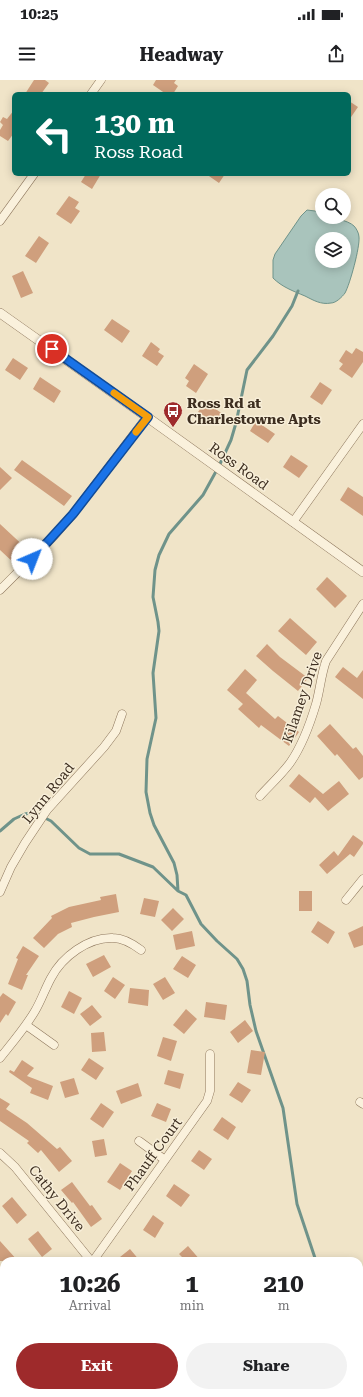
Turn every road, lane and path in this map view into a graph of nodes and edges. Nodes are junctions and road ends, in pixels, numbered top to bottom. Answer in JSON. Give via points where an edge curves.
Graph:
{"nodes":[{"id":1,"x":101,"y":80,"type":"edge"},
{"id":2,"x":92,"y":92,"type":"edge"},
{"id":3,"x":33,"y":176,"type":"edge"},
{"id":4,"x":0,"y":221,"type":"edge"},
{"id":5,"x":0,"y":312,"type":"edge"},
{"id":6,"x":148,"y":417,"type":"junction"},
{"id":7,"x":363,"y":424,"type":"edge"},
{"id":8,"x":293,"y":522,"type":"junction"},
{"id":9,"x":363,"y":572,"type":"edge"},
{"id":10,"x":0,"y":590,"type":"edge"},
{"id":11,"x":363,"y":604,"type":"edge"},
{"id":12,"x":122,"y":714,"type":"dead end"},
{"id":13,"x":260,"y":796,"type":"dead end"},
{"id":14,"x":363,"y":879,"type":"edge"},
{"id":15,"x":0,"y":892,"type":"edge"},
{"id":16,"x":346,"y":900,"type":"dead end"},
{"id":17,"x":141,"y":950,"type":"dead end"},
{"id":18,"x":26,"y":1025,"type":"junction"},
{"id":19,"x":54,"y":1045,"type":"dead end"},
{"id":20,"x":210,"y":1054,"type":"dead end"},
{"id":21,"x":0,"y":1058,"type":"edge"},
{"id":22,"x":139,"y":1141,"type":"dead end"},
{"id":23,"x":0,"y":1153,"type":"edge"},
{"id":24,"x":165,"y":1160,"type":"junction"},
{"id":25,"x":89,"y":1257,"type":"edge"},
{"id":26,"x":95,"y":1257,"type":"edge"}],
"edges":[{"from":1,"to":2,"type":"street"},
{"from":3,"to":4,"type":"street"},
{"from":5,"to":6,"type":"street","name":"Ross Road"},
{"from":6,"to":8,"type":"street","name":"Ross Road"},
{"from":6,"to":10,"type":"street","via":[[60,530]]},
{"from":7,"to":8,"type":"street"},
{"from":8,"to":9,"type":"street","name":"Ross Road"},
{"from":11,"to":13,"type":"street","name":"Kilamey Drive","via":[[326,661],[315,706],[302,743],[281,775]]},
{"from":12,"to":15,"type":"street","name":"Lynn Road","via":[[116,731],[44,816],[21,849]]},
{"from":14,"to":16,"type":"street"},
{"from":17,"to":18,"type":"street","via":[[132,943],[113,938],[94,941],[78,949],[68,956],[51,978]]},
{"from":18,"to":19,"type":"street"},
{"from":18,"to":21,"type":"street"},
{"from":20,"to":24,"type":"street","name":"Phauff Court","via":[[210,1091],[207,1101]]},
{"from":22,"to":24,"type":"street"},
{"from":23,"to":25,"type":"street","name":"Cathy Drive","via":[[15,1167]]},
{"from":24,"to":26,"type":"street","name":"Phauff Court"}]}
